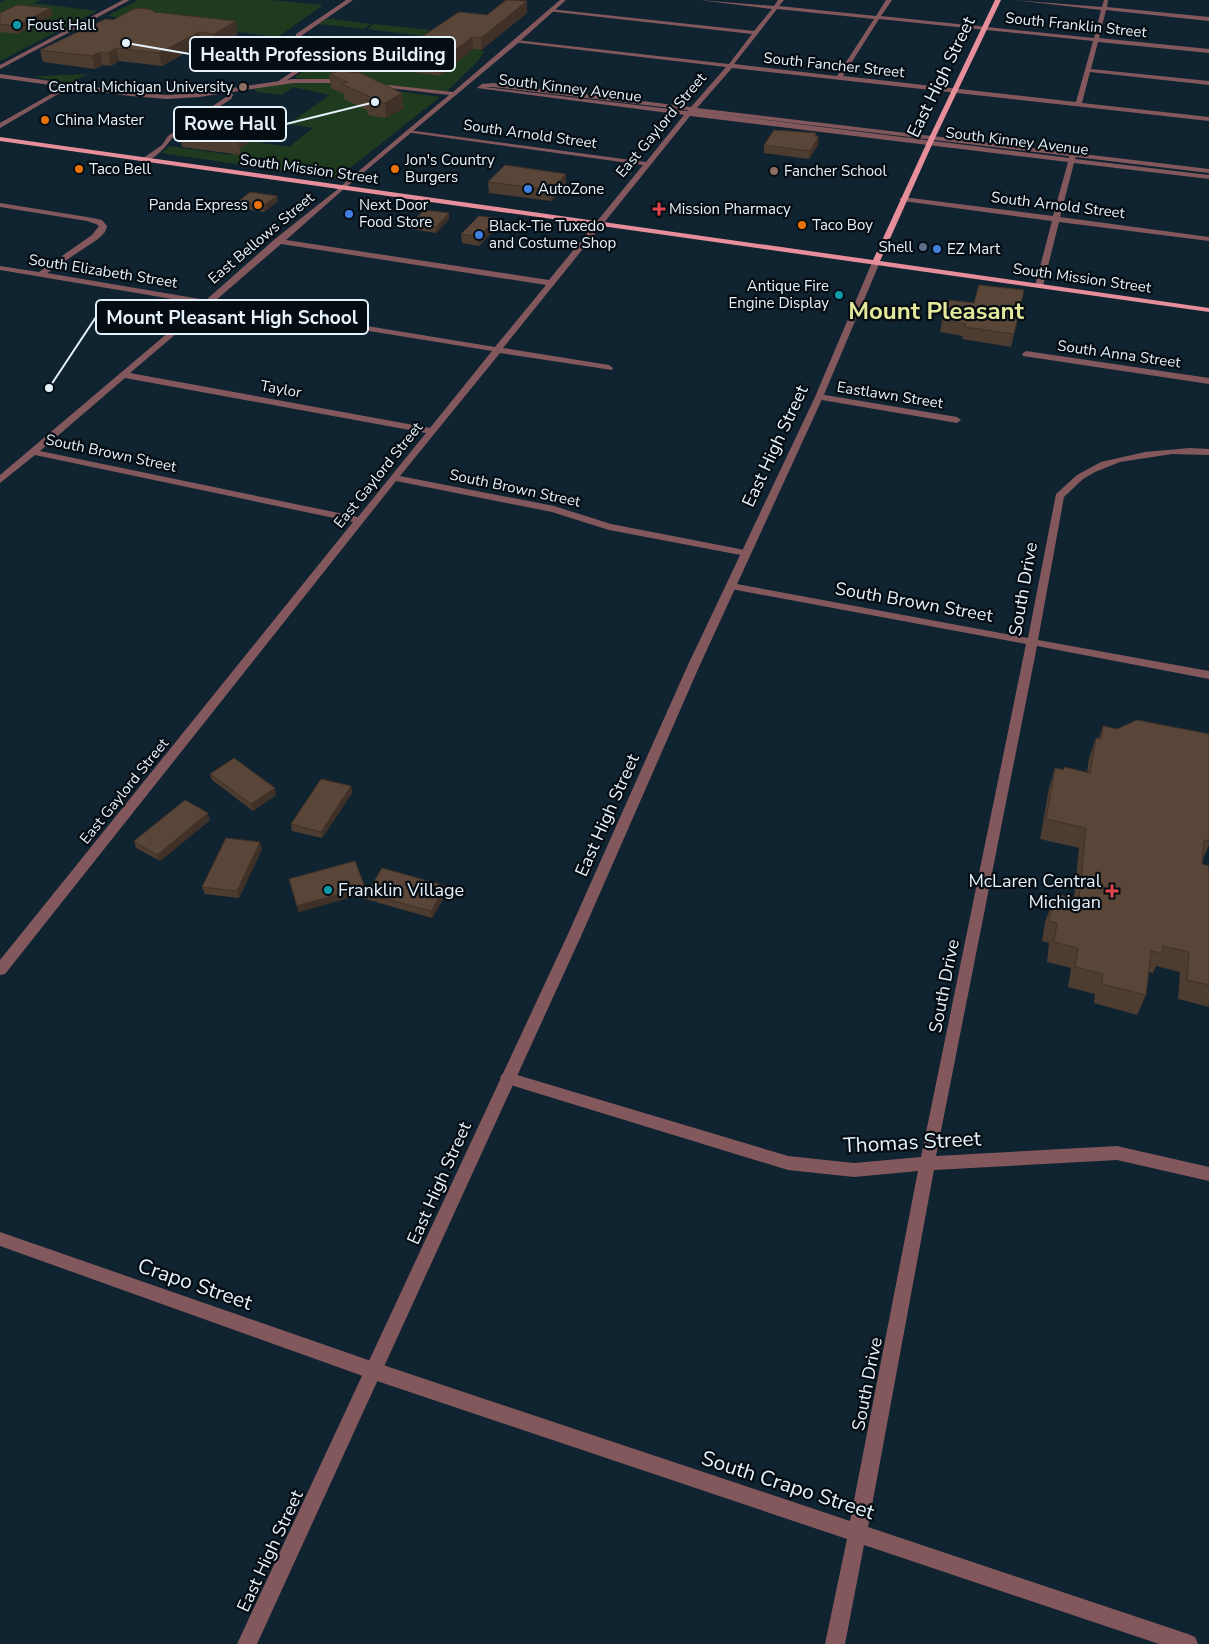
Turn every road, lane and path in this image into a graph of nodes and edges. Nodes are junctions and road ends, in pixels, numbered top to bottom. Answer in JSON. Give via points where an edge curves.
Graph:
{"nodes":[{"id":1,"x":127,"y":0,"type":"edge"},
{"id":2,"x":350,"y":0,"type":"edge"},
{"id":3,"x":563,"y":0,"type":"edge"},
{"id":4,"x":702,"y":0,"type":"edge"},
{"id":5,"x":781,"y":0,"type":"edge"},
{"id":6,"x":889,"y":0,"type":"edge"},
{"id":7,"x":998,"y":0,"type":"edge"},
{"id":8,"x":1017,"y":0,"type":"edge"},
{"id":9,"x":1106,"y":0,"type":"edge"},
{"id":10,"x":775,"y":7,"type":"junction"},
{"id":11,"x":1104,"y":8,"type":"junction"},
{"id":12,"x":550,"y":11,"type":"junction"},
{"id":13,"x":878,"y":18,"type":"junction"},
{"id":14,"x":1209,"y":19,"type":"edge"},
{"id":15,"x":984,"y":29,"type":"junction"},
{"id":16,"x":756,"y":33,"type":"junction"},
{"id":17,"x":1095,"y":40,"type":"junction"},
{"id":18,"x":516,"y":42,"type":"junction"},
{"id":19,"x":1209,"y":51,"type":"edge"},
{"id":20,"x":730,"y":66,"type":"junction"},
{"id":21,"x":0,"y":68,"type":"edge"},
{"id":22,"x":1087,"y":70,"type":"junction"},
{"id":23,"x":0,"y":76,"type":"edge"},
{"id":24,"x":838,"y":79,"type":"junction"},
{"id":25,"x":279,"y":82,"type":"junction"},
{"id":26,"x":353,"y":82,"type":"edge"},
{"id":27,"x":363,"y":83,"type":"edge"},
{"id":28,"x":1209,"y":83,"type":"edge"},
{"id":29,"x":69,"y":86,"type":"junction"},
{"id":30,"x":228,"y":91,"type":"junction"},
{"id":31,"x":954,"y":91,"type":"junction"},
{"id":32,"x":454,"y":94,"type":"junction"},
{"id":33,"x":1079,"y":104,"type":"junction"},
{"id":34,"x":690,"y":112,"type":"junction"},
{"id":35,"x":1209,"y":119,"type":"edge"},
{"id":36,"x":0,"y":126,"type":"edge"},
{"id":37,"x":408,"y":132,"type":"junction"},
{"id":38,"x":0,"y":140,"type":"edge"},
{"id":39,"x":930,"y":140,"type":"junction"},
{"id":40,"x":1073,"y":157,"type":"junction"},
{"id":41,"x":144,"y":160,"type":"junction"},
{"id":42,"x":648,"y":164,"type":"junction"},
{"id":43,"x":1209,"y":171,"type":"edge"},
{"id":44,"x":1209,"y":177,"type":"edge"},
{"id":45,"x":342,"y":187,"type":"junction"},
{"id":46,"x":905,"y":196,"type":"junction"},
{"id":47,"x":0,"y":205,"type":"edge"},
{"id":48,"x":1058,"y":216,"type":"junction"},
{"id":49,"x":600,"y":224,"type":"junction"},
{"id":50,"x":1209,"y":234,"type":"edge"},
{"id":51,"x":1209,"y":239,"type":"edge"},
{"id":52,"x":278,"y":241,"type":"junction"},
{"id":53,"x":876,"y":262,"type":"junction"},
{"id":54,"x":0,"y":268,"type":"edge"},
{"id":55,"x":40,"y":275,"type":"junction"},
{"id":56,"x":552,"y":283,"type":"junction"},
{"id":57,"x":1039,"y":286,"type":"junction"},
{"id":58,"x":208,"y":302,"type":"junction"},
{"id":59,"x":1209,"y":310,"type":"edge"},
{"id":60,"x":498,"y":350,"type":"junction"},
{"id":61,"x":1026,"y":354,"type":"dead end"},
{"id":62,"x":608,"y":368,"type":"dead end"},
{"id":63,"x":124,"y":375,"type":"junction"},
{"id":64,"x":1209,"y":381,"type":"edge"},
{"id":65,"x":819,"y":397,"type":"junction"},
{"id":66,"x":958,"y":420,"type":"dead end"},
{"id":67,"x":432,"y":431,"type":"junction"},
{"id":68,"x":1209,"y":444,"type":"edge"},
{"id":69,"x":1192,"y":450,"type":"junction"},
{"id":70,"x":32,"y":452,"type":"junction"},
{"id":71,"x":1209,"y":452,"type":"edge"},
{"id":72,"x":395,"y":478,"type":"junction"},
{"id":73,"x":0,"y":480,"type":"edge"},
{"id":74,"x":360,"y":520,"type":"junction"},
{"id":75,"x":746,"y":553,"type":"junction"},
{"id":76,"x":731,"y":586,"type":"junction"},
{"id":77,"x":1034,"y":642,"type":"junction"},
{"id":78,"x":1209,"y":675,"type":"edge"},
{"id":79,"x":0,"y":970,"type":"edge"},
{"id":80,"x":507,"y":1078,"type":"junction"},
{"id":81,"x":928,"y":1163,"type":"junction"},
{"id":82,"x":1209,"y":1174,"type":"edge"},
{"id":83,"x":0,"y":1239,"type":"edge"},
{"id":84,"x":374,"y":1371,"type":"junction"},
{"id":85,"x":859,"y":1532,"type":"junction"},
{"id":86,"x":247,"y":1644,"type":"edge"},
{"id":87,"x":835,"y":1644,"type":"edge"},
{"id":88,"x":1188,"y":1644,"type":"edge"}],
"edges":[{"from":1,"to":21,"type":"street"},
{"from":2,"to":25,"type":"street","via":[[299,34],[297,45],[300,47],[327,51]]},
{"from":3,"to":12,"type":"street","name":"East Bellows Street"},
{"from":4,"to":10,"type":"street","name":"South Franklin Street"},
{"from":5,"to":10,"type":"street","name":"East Gaylord Street"},
{"from":6,"to":13,"type":"street"},
{"from":7,"to":15,"type":"main road","name":"East High Street"},
{"from":8,"to":11,"type":"street"},
{"from":9,"to":11,"type":"street"},
{"from":10,"to":13,"type":"street","name":"South Franklin Street"},
{"from":10,"to":16,"type":"street","name":"East Gaylord Street"},
{"from":11,"to":14,"type":"street"},
{"from":11,"to":17,"type":"street"},
{"from":12,"to":16,"type":"street"},
{"from":12,"to":18,"type":"street","name":"East Bellows Street"},
{"from":13,"to":15,"type":"street","name":"South Franklin Street"},
{"from":13,"to":24,"type":"street"},
{"from":15,"to":17,"type":"street","name":"South Franklin Street"},
{"from":15,"to":31,"type":"main road","name":"East High Street"},
{"from":16,"to":20,"type":"street","name":"East Gaylord Street"},
{"from":17,"to":19,"type":"street","name":"South Franklin Street"},
{"from":17,"to":22,"type":"street"},
{"from":18,"to":20,"type":"street","name":"South Fancher Street"},
{"from":18,"to":32,"type":"street","name":"East Bellows Street"},
{"from":20,"to":24,"type":"street","name":"South Fancher Street"},
{"from":20,"to":34,"type":"street","name":"East Gaylord Street"},
{"from":22,"to":28,"type":"street"},
{"from":22,"to":33,"type":"street"},
{"from":23,"to":29,"type":"street"},
{"from":24,"to":31,"type":"street","name":"South Fancher Street"},
{"from":25,"to":26,"type":"street"},
{"from":25,"to":30,"type":"street"},
{"from":27,"to":32,"type":"street"},
{"from":29,"to":30,"type":"street","via":[[159,96]]},
{"from":29,"to":36,"type":"street"},
{"from":30,"to":41,"type":"street","via":[[229,98],[170,137],[164,146]]},
{"from":31,"to":33,"type":"street","name":"South Fancher Street"},
{"from":31,"to":39,"type":"main road","name":"East High Street"},
{"from":32,"to":37,"type":"street","name":"East Bellows Street"},
{"from":33,"to":35,"type":"street","name":"South Fancher Street"},
{"from":34,"to":34,"type":"street","name":"South Kinney Avenue","via":[[492,85],[480,88]]},
{"from":34,"to":39,"type":"street","name":"South Kinney Avenue"},
{"from":34,"to":42,"type":"street","name":"East Gaylord Street"},
{"from":37,"to":42,"type":"street","name":"South Arnold Street"},
{"from":37,"to":45,"type":"street","name":"East Bellows Street"},
{"from":38,"to":41,"type":"main road","name":"South Mission Street"},
{"from":39,"to":40,"type":"street","name":"South Kinney Avenue"},
{"from":39,"to":46,"type":"main road","name":"East High Street"},
{"from":40,"to":43,"type":"street","name":"South Kinney Avenue"},
{"from":40,"to":44,"type":"street","name":"South Kinney Avenue"},
{"from":40,"to":48,"type":"street"},
{"from":41,"to":45,"type":"main road","name":"South Mission Street"},
{"from":42,"to":49,"type":"street","name":"East Gaylord Street"},
{"from":45,"to":49,"type":"main road","name":"South Mission Street"},
{"from":45,"to":52,"type":"street","name":"East Bellows Street"},
{"from":46,"to":48,"type":"street","name":"South Arnold Street"},
{"from":46,"to":53,"type":"main road","name":"East High Street"},
{"from":47,"to":55,"type":"street","via":[[99,222],[103,226],[95,236]]},
{"from":48,"to":50,"type":"street","name":"South Arnold Street"},
{"from":48,"to":51,"type":"street","name":"South Arnold Street"},
{"from":48,"to":57,"type":"street"},
{"from":49,"to":53,"type":"main road","name":"South Mission Street"},
{"from":49,"to":56,"type":"street","name":"East Gaylord Street"},
{"from":52,"to":56,"type":"street"},
{"from":52,"to":58,"type":"street","name":"East Bellows Street"},
{"from":53,"to":57,"type":"main road","name":"South Mission Street"},
{"from":53,"to":65,"type":"street","name":"East High Street"},
{"from":54,"to":55,"type":"street","name":"South Elizabeth Street"},
{"from":55,"to":58,"type":"street","name":"South Elizabeth Street"},
{"from":56,"to":60,"type":"street","name":"East Gaylord Street"},
{"from":57,"to":59,"type":"main road","name":"South Mission Street"},
{"from":58,"to":60,"type":"street","name":"South Elizabeth Street"},
{"from":58,"to":63,"type":"street","name":"East Bellows Street"},
{"from":60,"to":62,"type":"street","name":"South Elizabeth Street"},
{"from":60,"to":67,"type":"street","name":"East Gaylord Street"},
{"from":61,"to":64,"type":"street","name":"South Anna Street"},
{"from":63,"to":67,"type":"street","name":"Taylor"},
{"from":63,"to":70,"type":"street","name":"East Bellows Street"},
{"from":65,"to":66,"type":"street","name":"Eastlawn Street"},
{"from":65,"to":75,"type":"street","name":"East High Street"},
{"from":67,"to":72,"type":"street","name":"East Gaylord Street"},
{"from":68,"to":69,"type":"street"},
{"from":69,"to":71,"type":"street","name":"South Drive"},
{"from":69,"to":77,"type":"street","name":"South Drive","via":[[1133,455],[1109,461],[1086,471],[1059,496]]},
{"from":70,"to":73,"type":"street","name":"East Bellows Street"},
{"from":70,"to":74,"type":"street","name":"South Brown Street"},
{"from":72,"to":74,"type":"street","name":"East Gaylord Street"},
{"from":72,"to":75,"type":"street","name":"South Brown Street","via":[[554,509],[610,527]]},
{"from":74,"to":79,"type":"street","name":"East Gaylord Street"},
{"from":75,"to":76,"type":"street","name":"East High Street"},
{"from":76,"to":77,"type":"street","name":"South Brown Street"},
{"from":76,"to":80,"type":"street","name":"East High Street"},
{"from":77,"to":78,"type":"street","name":"South Brown Street"},
{"from":77,"to":81,"type":"street","name":"South Drive"},
{"from":80,"to":81,"type":"street","name":"Thomas Street","via":[[788,1163],[854,1170]]},
{"from":80,"to":84,"type":"street","name":"East High Street"},
{"from":81,"to":82,"type":"street","name":"Thomas Street","via":[[1117,1153]]},
{"from":81,"to":85,"type":"street","name":"South Drive"},
{"from":83,"to":84,"type":"street","name":"Crapo Street"},
{"from":84,"to":85,"type":"street","name":"South Crapo Street"},
{"from":84,"to":86,"type":"street","name":"East High Street"},
{"from":85,"to":87,"type":"street","name":"South Drive"},
{"from":85,"to":88,"type":"street","name":"South Crapo Street"}]}
